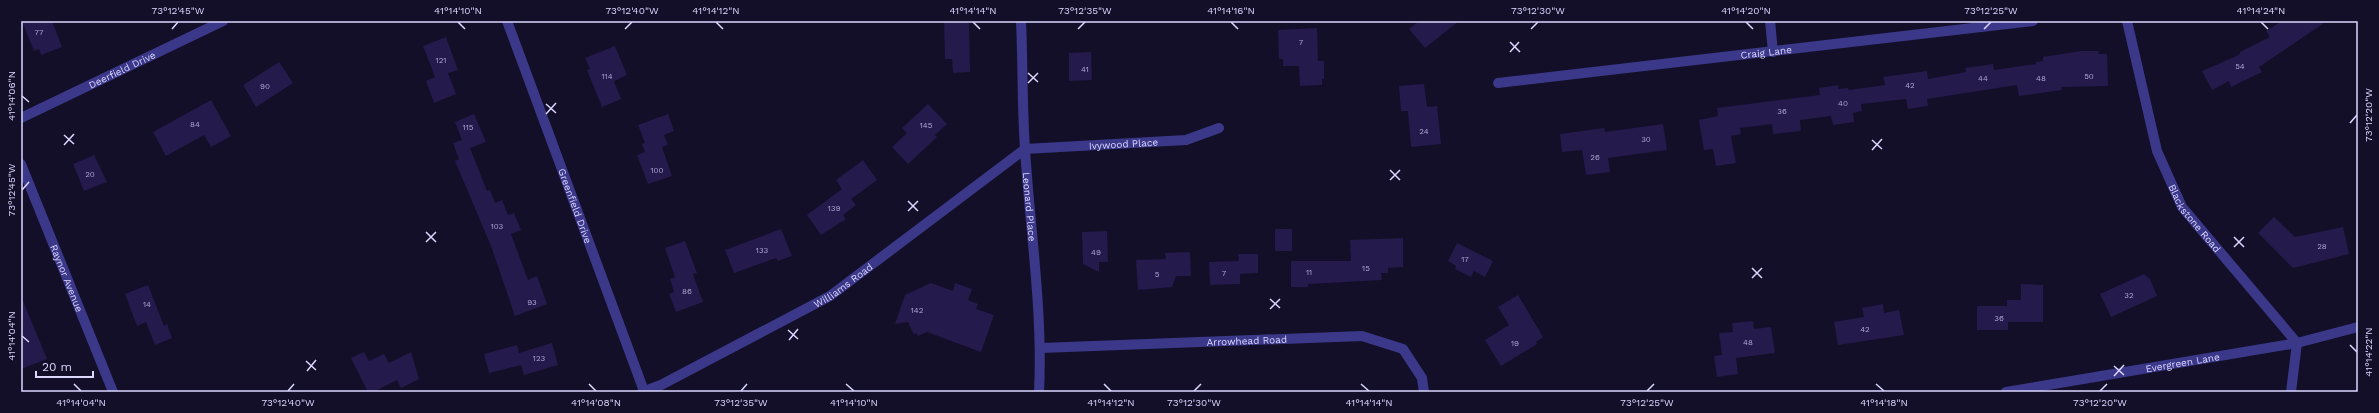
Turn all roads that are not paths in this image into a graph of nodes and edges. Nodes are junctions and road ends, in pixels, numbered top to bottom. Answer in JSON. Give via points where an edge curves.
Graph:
{"nodes":[{"id":1,"x":223,"y":21,"type":"edge"},
{"id":2,"x":507,"y":21,"type":"edge"},
{"id":3,"x":1021,"y":21,"type":"edge"},
{"id":4,"x":1770,"y":21,"type":"edge"},
{"id":5,"x":2033,"y":21,"type":"edge"},
{"id":6,"x":2127,"y":21,"type":"edge"},
{"id":7,"x":1773,"y":52,"type":"junction"},
{"id":8,"x":1498,"y":83,"type":"dead end"},
{"id":9,"x":21,"y":118,"type":"edge"},
{"id":10,"x":1219,"y":128,"type":"dead end"},
{"id":11,"x":1025,"y":149,"type":"junction"},
{"id":12,"x":21,"y":164,"type":"edge"},
{"id":13,"x":2358,"y":327,"type":"edge"},
{"id":14,"x":2297,"y":343,"type":"junction"},
{"id":15,"x":1041,"y":348,"type":"junction"},
{"id":16,"x":662,"y":388,"type":"edge"},
{"id":17,"x":113,"y":392,"type":"edge"},
{"id":18,"x":643,"y":392,"type":"edge"},
{"id":19,"x":1039,"y":392,"type":"edge"},
{"id":20,"x":1424,"y":392,"type":"edge"},
{"id":21,"x":2006,"y":392,"type":"edge"},
{"id":22,"x":2291,"y":392,"type":"edge"}],
"edges":[{"from":1,"to":9,"type":"street","name":"Deerfield Drive"},
{"from":2,"to":18,"type":"street","name":"Greenfield Drive"},
{"from":3,"to":11,"type":"street","name":"Leonard Place"},
{"from":4,"to":7,"type":"street"},
{"from":5,"to":7,"type":"street","name":"Craig Lane"},
{"from":6,"to":14,"type":"street","name":"Blackstone Road","via":[[2157,151],[2182,207]]},
{"from":7,"to":8,"type":"street","name":"Craig Lane"},
{"from":10,"to":11,"type":"street","name":"Ivywood Place","via":[[1186,140]]},
{"from":11,"to":15,"type":"street","name":"Leonard Place"},
{"from":11,"to":16,"type":"street","name":"Williams Road","via":[[830,296]]},
{"from":12,"to":17,"type":"street","name":"Raynor Avenue"},
{"from":13,"to":14,"type":"street","name":"Evergreen Lane"},
{"from":14,"to":21,"type":"street","name":"Evergreen Lane"},
{"from":14,"to":22,"type":"street"},
{"from":15,"to":19,"type":"street","name":"Leonard Place"},
{"from":15,"to":20,"type":"street","name":"Arrowhead Road","via":[[1362,336],[1403,349],[1422,378]]},
{"from":16,"to":18,"type":"street","name":"Williams Road"}]}
